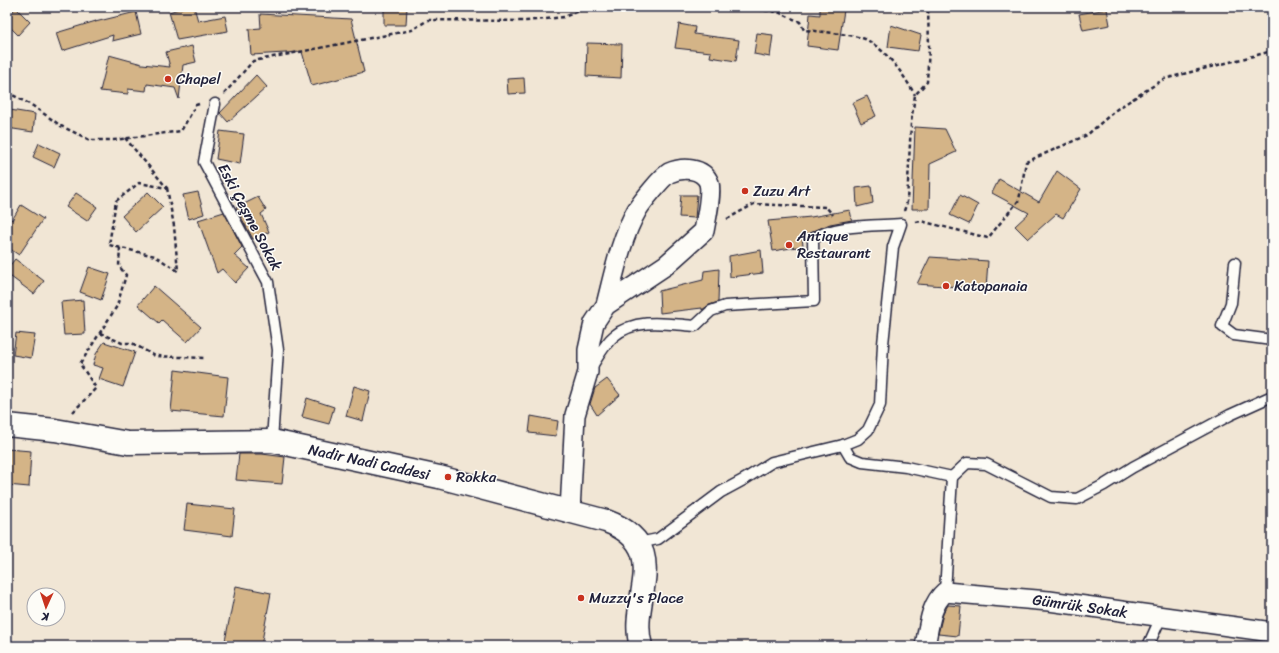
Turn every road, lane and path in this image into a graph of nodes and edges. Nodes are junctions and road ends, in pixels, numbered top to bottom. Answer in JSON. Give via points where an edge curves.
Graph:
{"nodes":[{"id":1,"x":588,"y":7,"type":"edge"},
{"id":2,"x":737,"y":7,"type":"edge"},
{"id":3,"x":928,"y":7,"type":"edge"},
{"id":4,"x":1272,"y":51,"type":"edge"},
{"id":5,"x":7,"y":92,"type":"edge"},
{"id":6,"x":915,"y":95,"type":"junction"},
{"id":7,"x":215,"y":104,"type":"junction"},
{"id":8,"x":125,"y":137,"type":"junction"},
{"id":9,"x":167,"y":188,"type":"junction"},
{"id":10,"x":901,"y":224,"type":"junction"},
{"id":11,"x":846,"y":228,"type":"junction"},
{"id":12,"x":704,"y":231,"type":"junction"},
{"id":13,"x":120,"y":248,"type":"junction"},
{"id":14,"x":1235,"y":263,"type":"dead end"},
{"id":15,"x":606,"y":305,"type":"junction"},
{"id":16,"x":100,"y":333,"type":"junction"},
{"id":17,"x":1272,"y":340,"type":"edge"},
{"id":18,"x":205,"y":358,"type":"dead end"},
{"id":19,"x":588,"y":372,"type":"junction"},
{"id":20,"x":1272,"y":396,"type":"edge"},
{"id":21,"x":7,"y":425,"type":"edge"},
{"id":22,"x":55,"y":430,"type":"junction"},
{"id":23,"x":272,"y":441,"type":"junction"},
{"id":24,"x":843,"y":445,"type":"junction"},
{"id":25,"x":952,"y":477,"type":"junction"},
{"id":26,"x":570,"y":511,"type":"junction"},
{"id":27,"x":638,"y":543,"type":"junction"},
{"id":28,"x":945,"y":592,"type":"junction"},
{"id":29,"x":1161,"y":617,"type":"junction"},
{"id":30,"x":1272,"y":632,"type":"edge"},
{"id":31,"x":641,"y":646,"type":"edge"},
{"id":32,"x":925,"y":646,"type":"edge"},
{"id":33,"x":1148,"y":646,"type":"edge"}],
"edges":[{"from":1,"to":7,"type":"path","via":[[564,17],[526,21],[428,20],[412,30],[253,61]]},
{"from":2,"to":6,"type":"path","via":[[778,12],[800,22],[804,30],[866,39],[904,75]]},
{"from":3,"to":6,"type":"path","via":[[927,82]]},
{"from":4,"to":10,"type":"path","via":[[1164,79],[1117,109],[1087,135],[1026,162],[1019,200],[988,238],[922,221]]},
{"from":5,"to":8,"type":"path","via":[[33,106],[61,126],[90,140],[114,140]]},
{"from":6,"to":10,"type":"path","via":[[907,202]]},
{"from":7,"to":8,"type":"path","via":[[196,105],[181,131]]},
{"from":7,"to":23,"type":"lane","name":"Eski Çeşme Sokak","via":[[204,162],[268,282],[278,350]]},
{"from":8,"to":9,"type":"path"},
{"from":9,"to":13,"type":"path","via":[[139,183],[116,201],[109,245]]},
{"from":9,"to":13,"type":"path","via":[[178,271],[155,256]]},
{"from":10,"to":11,"type":"lane"},
{"from":10,"to":24,"type":"lane","via":[[893,247],[883,344],[880,405],[868,430],[858,439]]},
{"from":11,"to":12,"type":"path","via":[[826,207],[754,204]]},
{"from":11,"to":19,"type":"lane","via":[[819,235],[813,240],[814,301],[725,306],[711,311],[695,326],[648,322],[630,327],[614,336]]},
{"from":12,"to":15,"type":"street","via":[[666,265]]},
{"from":12,"to":15,"type":"street","via":[[709,184],[704,176],[696,170],[682,169],[668,174],[637,209],[618,261]]},
{"from":13,"to":16,"type":"path","via":[[119,266],[126,275],[117,306]]},
{"from":14,"to":17,"type":"lane","via":[[1231,303],[1222,326],[1234,335]]},
{"from":15,"to":19,"type":"street","via":[[594,323],[588,350]]},
{"from":16,"to":18,"type":"path","via":[[122,343],[132,342],[155,356]]},
{"from":16,"to":22,"type":"path","via":[[80,364],[96,388]]},
{"from":19,"to":26,"type":"street","via":[[575,415]]},
{"from":20,"to":25,"type":"lane","via":[[1230,415],[1132,467],[1104,486],[1077,498],[1050,496],[986,464],[967,463]]},
{"from":21,"to":22,"type":"street","name":"Nadir Nadi Caddesi"},
{"from":22,"to":23,"type":"street","name":"Nadir Nadi Caddesi","via":[[128,443]]},
{"from":23,"to":26,"type":"street","name":"Nadir Nadi Caddesi","via":[[439,477]]},
{"from":24,"to":25,"type":"lane","via":[[850,457],[862,462],[906,467]]},
{"from":24,"to":27,"type":"lane","via":[[772,462],[721,492],[658,539]]},
{"from":25,"to":28,"type":"lane"},
{"from":26,"to":27,"type":"street","name":"Nadir Nadi Caddesi","via":[[617,525]]},
{"from":27,"to":31,"type":"street","via":[[643,555],[645,576],[639,625]]},
{"from":28,"to":29,"type":"street","name":"Gümrük Sokak","via":[[1049,601]]},
{"from":28,"to":32,"type":"street","via":[[938,598],[932,612]]},
{"from":29,"to":30,"type":"street","name":"Gümrük Sokak"},
{"from":29,"to":33,"type":"lane"}]}
